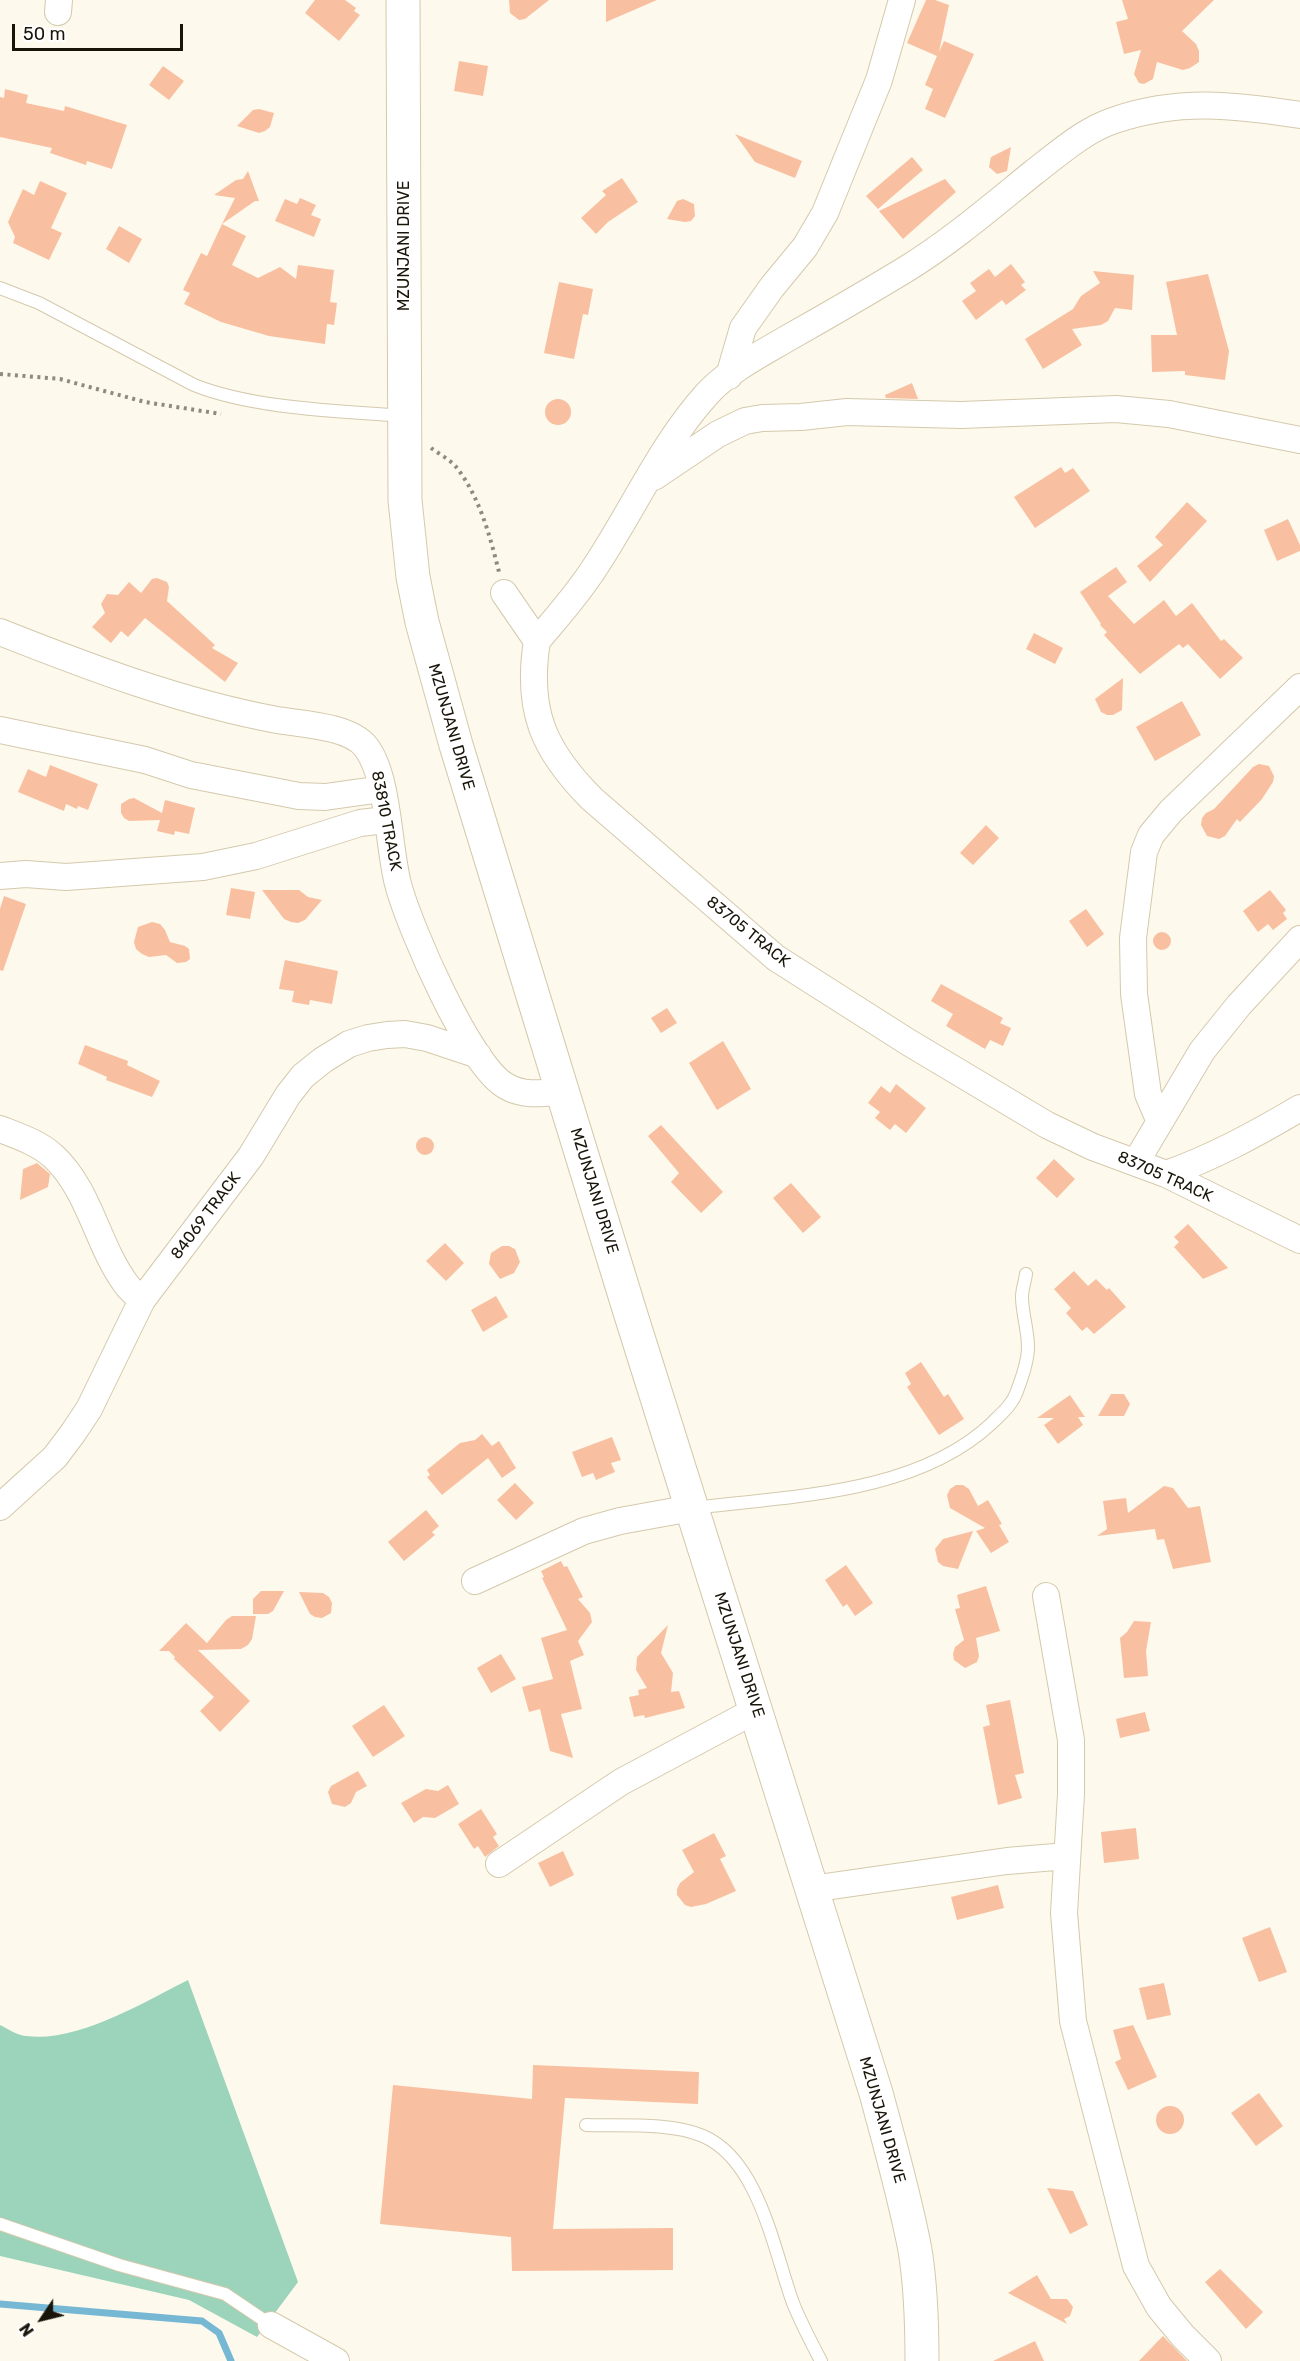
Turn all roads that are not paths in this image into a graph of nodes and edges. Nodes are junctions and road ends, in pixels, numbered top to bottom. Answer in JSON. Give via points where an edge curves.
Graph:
{"nodes":[{"id":1,"x":403,"y":0,"type":"edge"},
{"id":2,"x":902,"y":0,"type":"edge"},
{"id":3,"x":1300,"y":115,"type":"edge"},
{"id":4,"x":0,"y":288,"type":"edge"},
{"id":5,"x":729,"y":376,"type":"junction"},
{"id":6,"x":405,"y":427,"type":"junction"},
{"id":7,"x":1300,"y":440,"type":"edge"},
{"id":8,"x":645,"y":483,"type":"junction"},
{"id":9,"x":504,"y":593,"type":"road end"},
{"id":10,"x":0,"y":632,"type":"edge"},
{"id":11,"x":537,"y":641,"type":"junction"},
{"id":12,"x":1300,"y":687,"type":"edge"},
{"id":13,"x":0,"y":730,"type":"edge"},
{"id":14,"x":382,"y":789,"type":"junction"},
{"id":15,"x":386,"y":820,"type":"junction"},
{"id":16,"x":0,"y":876,"type":"edge"},
{"id":17,"x":1300,"y":939,"type":"edge"},
{"id":18,"x":478,"y":1055,"type":"junction"},
{"id":19,"x":564,"y":1091,"type":"junction"},
{"id":20,"x":1300,"y":1108,"type":"edge"},
{"id":21,"x":1160,"y":1122,"type":"junction"},
{"id":22,"x":0,"y":1129,"type":"edge"},
{"id":23,"x":1136,"y":1162,"type":"junction"},
{"id":24,"x":1166,"y":1174,"type":"junction"},
{"id":25,"x":1300,"y":1240,"type":"edge"},
{"id":26,"x":1026,"y":1274,"type":"dead end"},
{"id":27,"x":142,"y":1300,"type":"junction"},
{"id":28,"x":0,"y":1507,"type":"edge"},
{"id":29,"x":693,"y":1508,"type":"junction"},
{"id":30,"x":475,"y":1581,"type":"dead end"},
{"id":31,"x":1046,"y":1596,"type":"dead end"},
{"id":32,"x":756,"y":1710,"type":"junction"},
{"id":33,"x":1067,"y":1856,"type":"junction"},
{"id":34,"x":499,"y":1864,"type":"dead end"},
{"id":35,"x":811,"y":1889,"type":"junction"},
{"id":36,"x":585,"y":2125,"type":"dead end"},
{"id":37,"x":0,"y":2224,"type":"edge"},
{"id":38,"x":271,"y":2325,"type":"joint"},
{"id":39,"x":336,"y":2361,"type":"edge"},
{"id":40,"x":821,"y":2361,"type":"edge"},
{"id":41,"x":922,"y":2361,"type":"edge"},
{"id":42,"x":1208,"y":2361,"type":"edge"}],
"edges":[{"from":1,"to":6,"type":"main road","name":"MZUNJANI DRIVE"},
{"from":2,"to":5,"type":"street","via":[[879,80],[825,213],[805,247],[743,328]]},
{"from":3,"to":5,"type":"street","via":[[1199,104],[1166,107],[1112,121],[1074,141],[906,269]]},
{"from":4,"to":6,"type":"lane","via":[[39,303],[213,393]]},
{"from":5,"to":8,"type":"street","via":[[690,413]]},
{"from":6,"to":19,"type":"main road","name":"MZUNJANI DRIVE","via":[[408,534],[422,622],[456,745]]},
{"from":7,"to":8,"type":"street","via":[[1169,414],[1116,409],[961,415],[847,412],[762,417],[718,434]]},
{"from":8,"to":11,"type":"street","via":[[596,566]]},
{"from":9,"to":11,"type":"street"},
{"from":10,"to":14,"type":"street","name":"83810 TRACK","via":[[195,702],[346,733],[368,749]]},
{"from":11,"to":23,"type":"street","name":"83705 TRACK","via":[[533,681],[536,707],[560,763],[592,799],[732,922],[776,958],[976,1084],[1047,1125]]},
{"from":12,"to":21,"type":"street","via":[[1171,811],[1151,835],[1144,852],[1133,938],[1134,994],[1148,1094]]},
{"from":13,"to":14,"type":"street","via":[[299,796],[325,797]]},
{"from":14,"to":15,"type":"street","name":"83810 TRACK"},
{"from":15,"to":16,"type":"street","via":[[203,867],[66,877]]},
{"from":15,"to":18,"type":"street","name":"83810 TRACK","via":[[398,884],[412,924],[445,998]]},
{"from":17,"to":21,"type":"street","via":[[1202,1051]]},
{"from":18,"to":19,"type":"street","name":"83810 TRACK","via":[[494,1077],[519,1092]]},
{"from":18,"to":27,"type":"street","name":"84069 TRACK","via":[[405,1034],[349,1044],[323,1060],[288,1095],[251,1155]]},
{"from":19,"to":29,"type":"main road","name":"MZUNJANI DRIVE"},
{"from":20,"to":24,"type":"street","via":[[1239,1144]]},
{"from":21,"to":23,"type":"street"},
{"from":22,"to":27,"type":"street","via":[[27,1139],[52,1155],[69,1174],[114,1265]]},
{"from":23,"to":24,"type":"street","name":"83705 TRACK"},
{"from":24,"to":25,"type":"street","name":"83705 TRACK"},
{"from":26,"to":29,"type":"lane","via":[[1022,1296],[1028,1347],[1017,1394],[980,1434],[918,1469],[881,1481],[813,1494]]},
{"from":27,"to":28,"type":"street","name":"84069 TRACK","via":[[89,1409],[73,1433],[55,1457]]},
{"from":29,"to":30,"type":"street","via":[[620,1521],[584,1532]]},
{"from":29,"to":32,"type":"main road","name":"MZUNJANI DRIVE"},
{"from":31,"to":33,"type":"street","via":[[1071,1740]]},
{"from":32,"to":34,"type":"street","via":[[621,1782]]},
{"from":32,"to":35,"type":"main road","name":"MZUNJANI DRIVE"},
{"from":33,"to":35,"type":"street"},
{"from":33,"to":42,"type":"street","via":[[1064,1912],[1073,2021],[1136,2266],[1159,2307]]},
{"from":35,"to":41,"type":"main road","name":"MZUNJANI DRIVE","via":[[876,2093],[905,2201],[920,2293]]},
{"from":36,"to":40,"type":"lane","via":[[676,2129],[703,2136],[737,2162],[760,2200],[794,2306]]},
{"from":37,"to":38,"type":"lane","via":[[119,2265],[225,2294]]},
{"from":38,"to":39,"type":"street"}]}
